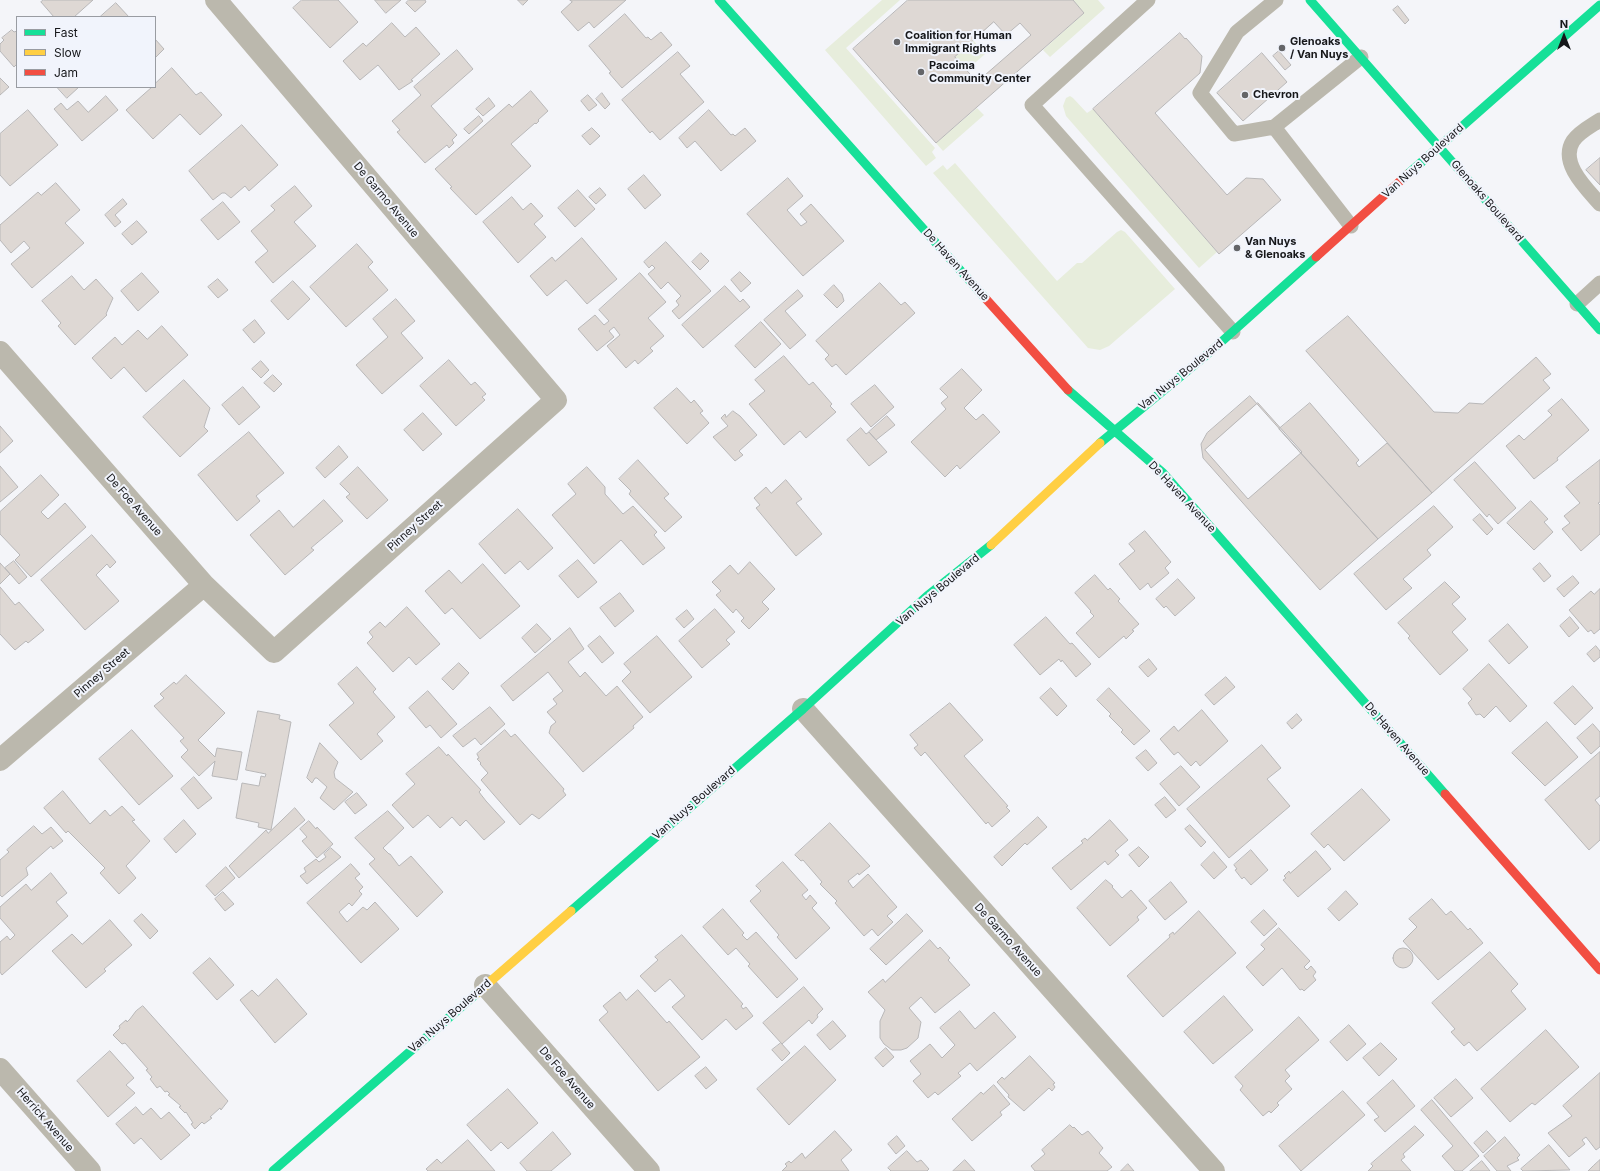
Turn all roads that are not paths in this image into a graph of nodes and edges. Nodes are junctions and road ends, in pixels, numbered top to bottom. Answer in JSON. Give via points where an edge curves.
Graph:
{"nodes":[{"id":1,"x":216,"y":0,"type":"edge"},
{"id":2,"x":719,"y":0,"type":"edge"},
{"id":3,"x":1148,"y":0,"type":"edge"},
{"id":4,"x":1276,"y":0,"type":"edge"},
{"id":5,"x":1310,"y":0,"type":"edge"},
{"id":6,"x":1600,"y":5,"type":"edge"},
{"id":7,"x":1360,"y":57,"type":"junction"},
{"id":8,"x":1600,"y":120,"type":"edge"},
{"id":9,"x":1274,"y":126,"type":"junction"},
{"id":10,"x":1439,"y":146,"type":"junction"},
{"id":11,"x":1600,"y":204,"type":"edge"},
{"id":12,"x":1351,"y":226,"type":"junction"},
{"id":13,"x":1600,"y":282,"type":"edge"},
{"id":14,"x":1577,"y":304,"type":"junction"},
{"id":15,"x":1600,"y":330,"type":"edge"},
{"id":16,"x":1233,"y":332,"type":"junction"},
{"id":17,"x":0,"y":352,"type":"edge"},
{"id":18,"x":556,"y":400,"type":"joint"},
{"id":19,"x":1114,"y":430,"type":"junction"},
{"id":20,"x":204,"y":585,"type":"junction"},
{"id":21,"x":274,"y":652,"type":"joint"},
{"id":22,"x":803,"y":709,"type":"junction"},
{"id":23,"x":0,"y":760,"type":"edge"},
{"id":24,"x":1600,"y":970,"type":"edge"},
{"id":25,"x":485,"y":985,"type":"junction"},
{"id":26,"x":0,"y":1069,"type":"edge"},
{"id":27,"x":90,"y":1171,"type":"edge"},
{"id":28,"x":273,"y":1171,"type":"edge"},
{"id":29,"x":650,"y":1171,"type":"edge"},
{"id":30,"x":1214,"y":1171,"type":"edge"}],
"edges":[{"from":1,"to":18,"type":"street","name":"De Garmo Avenue"},
{"from":2,"to":19,"type":"main road","name":"De Haven Avenue","via":[[1061,384]]},
{"from":3,"to":16,"type":"lane","via":[[1032,105]]},
{"from":4,"to":9,"type":"lane","via":[[1237,32],[1200,92],[1234,134]]},
{"from":5,"to":7,"type":"main road","name":"Glenoaks Boulevard"},
{"from":6,"to":10,"type":"main road","name":"Van Nuys Boulevard"},
{"from":7,"to":9,"type":"lane"},
{"from":7,"to":10,"type":"main road","name":"Glenoaks Boulevard"},
{"from":8,"to":11,"type":"lane","via":[[1572,142],[1569,157],[1574,173]]},
{"from":9,"to":12,"type":"lane"},
{"from":10,"to":12,"type":"main road","name":"Van Nuys Boulevard"},
{"from":10,"to":14,"type":"main road","name":"Glenoaks Boulevard"},
{"from":12,"to":16,"type":"main road","name":"Van Nuys Boulevard"},
{"from":13,"to":14,"type":"lane"},
{"from":14,"to":15,"type":"main road","name":"Glenoaks Boulevard"},
{"from":16,"to":19,"type":"main road","name":"Van Nuys Boulevard"},
{"from":17,"to":20,"type":"street","name":"De Foe Avenue"},
{"from":18,"to":21,"type":"street","name":"Pinney Street"},
{"from":19,"to":22,"type":"main road","name":"Van Nuys Boulevard","via":[[986,550],[927,596]]},
{"from":19,"to":24,"type":"main road","name":"De Haven Avenue","via":[[1163,473]]},
{"from":20,"to":21,"type":"street","name":"De Foe Avenue"},
{"from":20,"to":23,"type":"street","name":"Pinney Street"},
{"from":22,"to":25,"type":"main road","name":"Van Nuys Boulevard"},
{"from":22,"to":30,"type":"street","name":"De Garmo Avenue"},
{"from":25,"to":28,"type":"main road","name":"Van Nuys Boulevard"},
{"from":25,"to":29,"type":"street","name":"De Foe Avenue"},
{"from":26,"to":27,"type":"street","name":"Herrick Avenue"}]}
